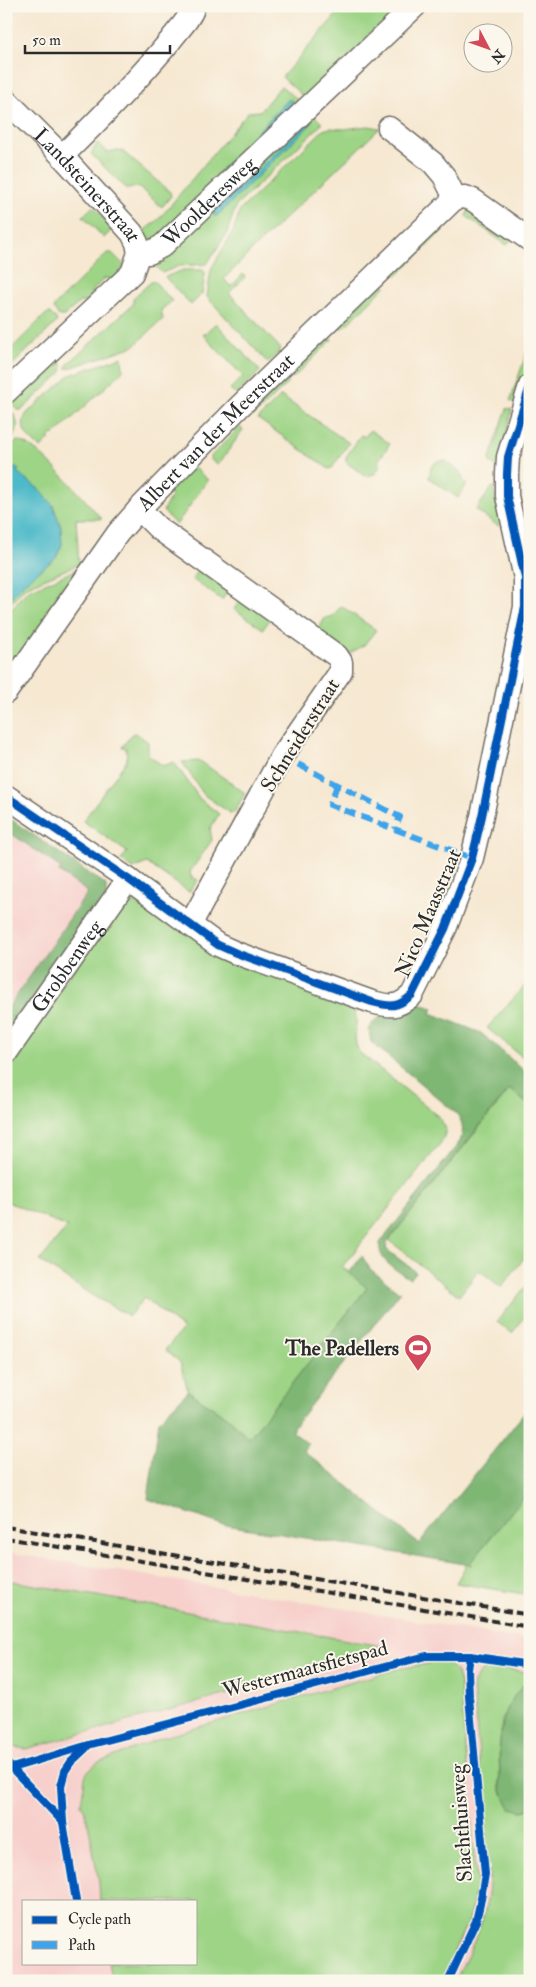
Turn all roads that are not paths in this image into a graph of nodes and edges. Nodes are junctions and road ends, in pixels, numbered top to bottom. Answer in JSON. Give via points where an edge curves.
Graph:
{"nodes":[{"id":1,"x":194,"y":6,"type":"edge"},
{"id":2,"x":415,"y":6,"type":"edge"},
{"id":3,"x":6,"y":100,"type":"edge"},
{"id":4,"x":389,"y":128,"type":"dead end"},
{"id":5,"x":62,"y":156,"type":"junction"},
{"id":6,"x":456,"y":198,"type":"junction"},
{"id":7,"x":530,"y":240,"type":"edge"},
{"id":8,"x":139,"y":253,"type":"junction"},
{"id":9,"x":530,"y":386,"type":"edge"},
{"id":10,"x":6,"y":392,"type":"edge"},
{"id":11,"x":139,"y":509,"type":"junction"},
{"id":12,"x":6,"y":692,"type":"edge"},
{"id":13,"x":6,"y":796,"type":"edge"},
{"id":14,"x":128,"y":879,"type":"junction"},
{"id":15,"x":190,"y":925,"type":"junction"},
{"id":16,"x":6,"y":1053,"type":"edge"}],
"edges":[{"from":1,"to":5,"type":"street","via":[[189,17],[148,68]]},
{"from":2,"to":8,"type":"street","name":"Woolderesweg","via":[[162,246],[149,253]]},
{"from":3,"to":5,"type":"street","name":"Landsteinerstraat"},
{"from":4,"to":6,"type":"street","via":[[434,163]]},
{"from":5,"to":8,"type":"street","name":"Landsteinerstraat","via":[[132,233]]},
{"from":6,"to":7,"type":"street","via":[[473,200]]},
{"from":6,"to":11,"type":"street","name":"Albert van der Meerstraat","via":[[239,407]]},
{"from":8,"to":10,"type":"street","name":"Woolderesweg","via":[[132,273]]},
{"from":9,"to":15,"type":"street","name":"Nico Maasstraat","via":[[508,457],[507,474],[507,496],[525,578],[525,607],[472,858],[445,929],[412,995],[391,1007],[372,1002],[236,953],[218,945]]},
{"from":11,"to":12,"type":"street","name":"Albert van der Meerstraat","via":[[118,533]]},
{"from":11,"to":15,"type":"street","name":"Schneiderstraat","via":[[158,528],[341,662],[341,670],[282,756]]},
{"from":13,"to":14,"type":"street","name":"Nico Maasstraat"},
{"from":14,"to":15,"type":"street","name":"Nico Maasstraat"},
{"from":14,"to":16,"type":"street","name":"Grobbenweg"}]}
